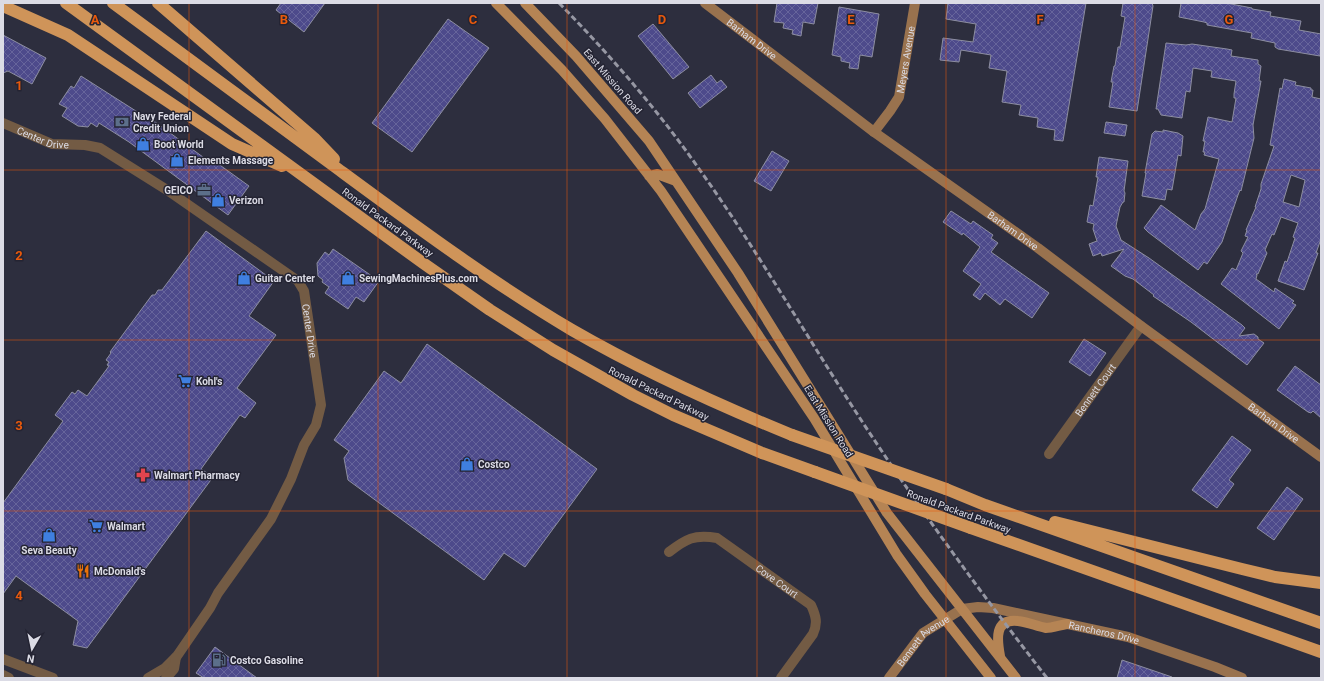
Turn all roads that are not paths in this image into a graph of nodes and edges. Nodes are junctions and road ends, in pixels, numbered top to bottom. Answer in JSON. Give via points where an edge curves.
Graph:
{"nodes":[{"id":1,"x":66,"y":3,"type":"edge"},
{"id":2,"x":113,"y":3,"type":"edge"},
{"id":3,"x":158,"y":3,"type":"edge"},
{"id":4,"x":496,"y":3,"type":"edge"},
{"id":5,"x":525,"y":3,"type":"edge"},
{"id":6,"x":705,"y":3,"type":"edge"},
{"id":7,"x":914,"y":3,"type":"edge"},
{"id":8,"x":3,"y":6,"type":"edge"},
{"id":9,"x":3,"y":123,"type":"edge"},
{"id":10,"x":874,"y":132,"type":"junction"},
{"id":11,"x":304,"y":175,"type":"junction"},
{"id":12,"x":649,"y":176,"type":"junction"},
{"id":13,"x":676,"y":181,"type":"junction"},
{"id":14,"x":362,"y":186,"type":"junction"},
{"id":15,"x":1141,"y":326,"type":"junction"},
{"id":16,"x":1048,"y":454,"type":"dead end"},
{"id":17,"x":1321,"y":457,"type":"edge"},
{"id":18,"x":985,"y":505,"type":"junction"},
{"id":19,"x":669,"y":552,"type":"dead end"},
{"id":20,"x":1321,"y":583,"type":"edge"},
{"id":21,"x":962,"y":609,"type":"junction"},
{"id":22,"x":945,"y":619,"type":"junction"},
{"id":23,"x":1321,"y":623,"type":"edge"},
{"id":24,"x":1067,"y":624,"type":"junction"},
{"id":25,"x":1321,"y":652,"type":"edge"},
{"id":26,"x":177,"y":656,"type":"junction"},
{"id":27,"x":1000,"y":658,"type":"junction"},
{"id":28,"x":3,"y":659,"type":"edge"},
{"id":29,"x":3,"y":675,"type":"edge"},
{"id":30,"x":9,"y":678,"type":"edge"},
{"id":31,"x":53,"y":678,"type":"edge"},
{"id":32,"x":148,"y":678,"type":"edge"},
{"id":33,"x":166,"y":678,"type":"edge"},
{"id":34,"x":781,"y":678,"type":"edge"},
{"id":35,"x":889,"y":678,"type":"edge"},
{"id":36,"x":991,"y":678,"type":"edge"},
{"id":37,"x":1016,"y":678,"type":"edge"},
{"id":38,"x":1242,"y":678,"type":"edge"}],
"edges":[{"from":1,"to":11,"type":"highway","name":"Ronald Packard Parkway"},
{"from":2,"to":14,"type":"highway","name":"Ronald Packard Parkway"},
{"from":3,"to":14,"type":"highway","via":[[314,138]]},
{"from":4,"to":12,"type":"main road","name":"East Mission Road","via":[[562,70],[605,119]]},
{"from":5,"to":13,"type":"main road","name":"East Mission Road","via":[[614,99]]},
{"from":6,"to":10,"type":"street","name":"Barham Drive"},
{"from":7,"to":10,"type":"street","name":"Meyers Avenue","via":[[899,97]]},
{"from":8,"to":11,"type":"highway","via":[[68,35],[232,144]]},
{"from":9,"to":26,"type":"street","name":"Center Drive","via":[[52,144],[100,148],[167,190],[284,271],[298,281],[304,291],[321,405],[316,425],[304,445],[271,519]]},
{"from":10,"to":15,"type":"street","name":"Barham Drive","via":[[1038,248]]},
{"from":11,"to":25,"type":"highway","name":"Ronald Packard Parkway","bridge":true,"via":[[490,310],[559,354],[674,415],[762,453]]},
{"from":12,"to":13,"type":"main road","via":[[657,174]]},
{"from":12,"to":22,"type":"main road","name":"East Mission Road","via":[[814,418],[898,555]]},
{"from":13,"to":21,"type":"main road","name":"East Mission Road","via":[[738,273],[887,513]]},
{"from":14,"to":18,"type":"highway","name":"Ronald Packard Parkway","bridge":true,"via":[[449,250],[533,306],[644,370],[792,435]]},
{"from":15,"to":16,"type":"street","name":"Bennett Court"},
{"from":15,"to":17,"type":"street","name":"Barham Drive"},
{"from":18,"to":20,"type":"highway","via":[[1275,577]]},
{"from":18,"to":23,"type":"highway","name":"Ronald Packard Parkway"},
{"from":19,"to":34,"type":"street","name":"Cove Court","via":[[680,543],[693,538],[717,538],[811,605],[817,626]]},
{"from":21,"to":22,"type":"street","name":"Bennett Avenue"},
{"from":21,"to":24,"type":"street","name":"Rancheros Drive","via":[[993,608]]},
{"from":21,"to":27,"type":"main road","name":"East Mission Road"},
{"from":22,"to":35,"type":"street","name":"Bennett Avenue","via":[[923,633]]},
{"from":22,"to":36,"type":"main road","name":"East Mission Road"},
{"from":24,"to":27,"type":"main road","via":[[1047,628],[1009,621],[998,633]]},
{"from":24,"to":38,"type":"street","name":"Rancheros Drive","via":[[1128,637]]},
{"from":26,"to":32,"type":"street","name":"Center Drive","via":[[165,668]]},
{"from":26,"to":33,"type":"street","name":"Center Drive","via":[[174,669]]},
{"from":27,"to":37,"type":"main road","name":"East Mission Road"},
{"from":28,"to":31,"type":"street"},
{"from":29,"to":30,"type":"street"}]}
